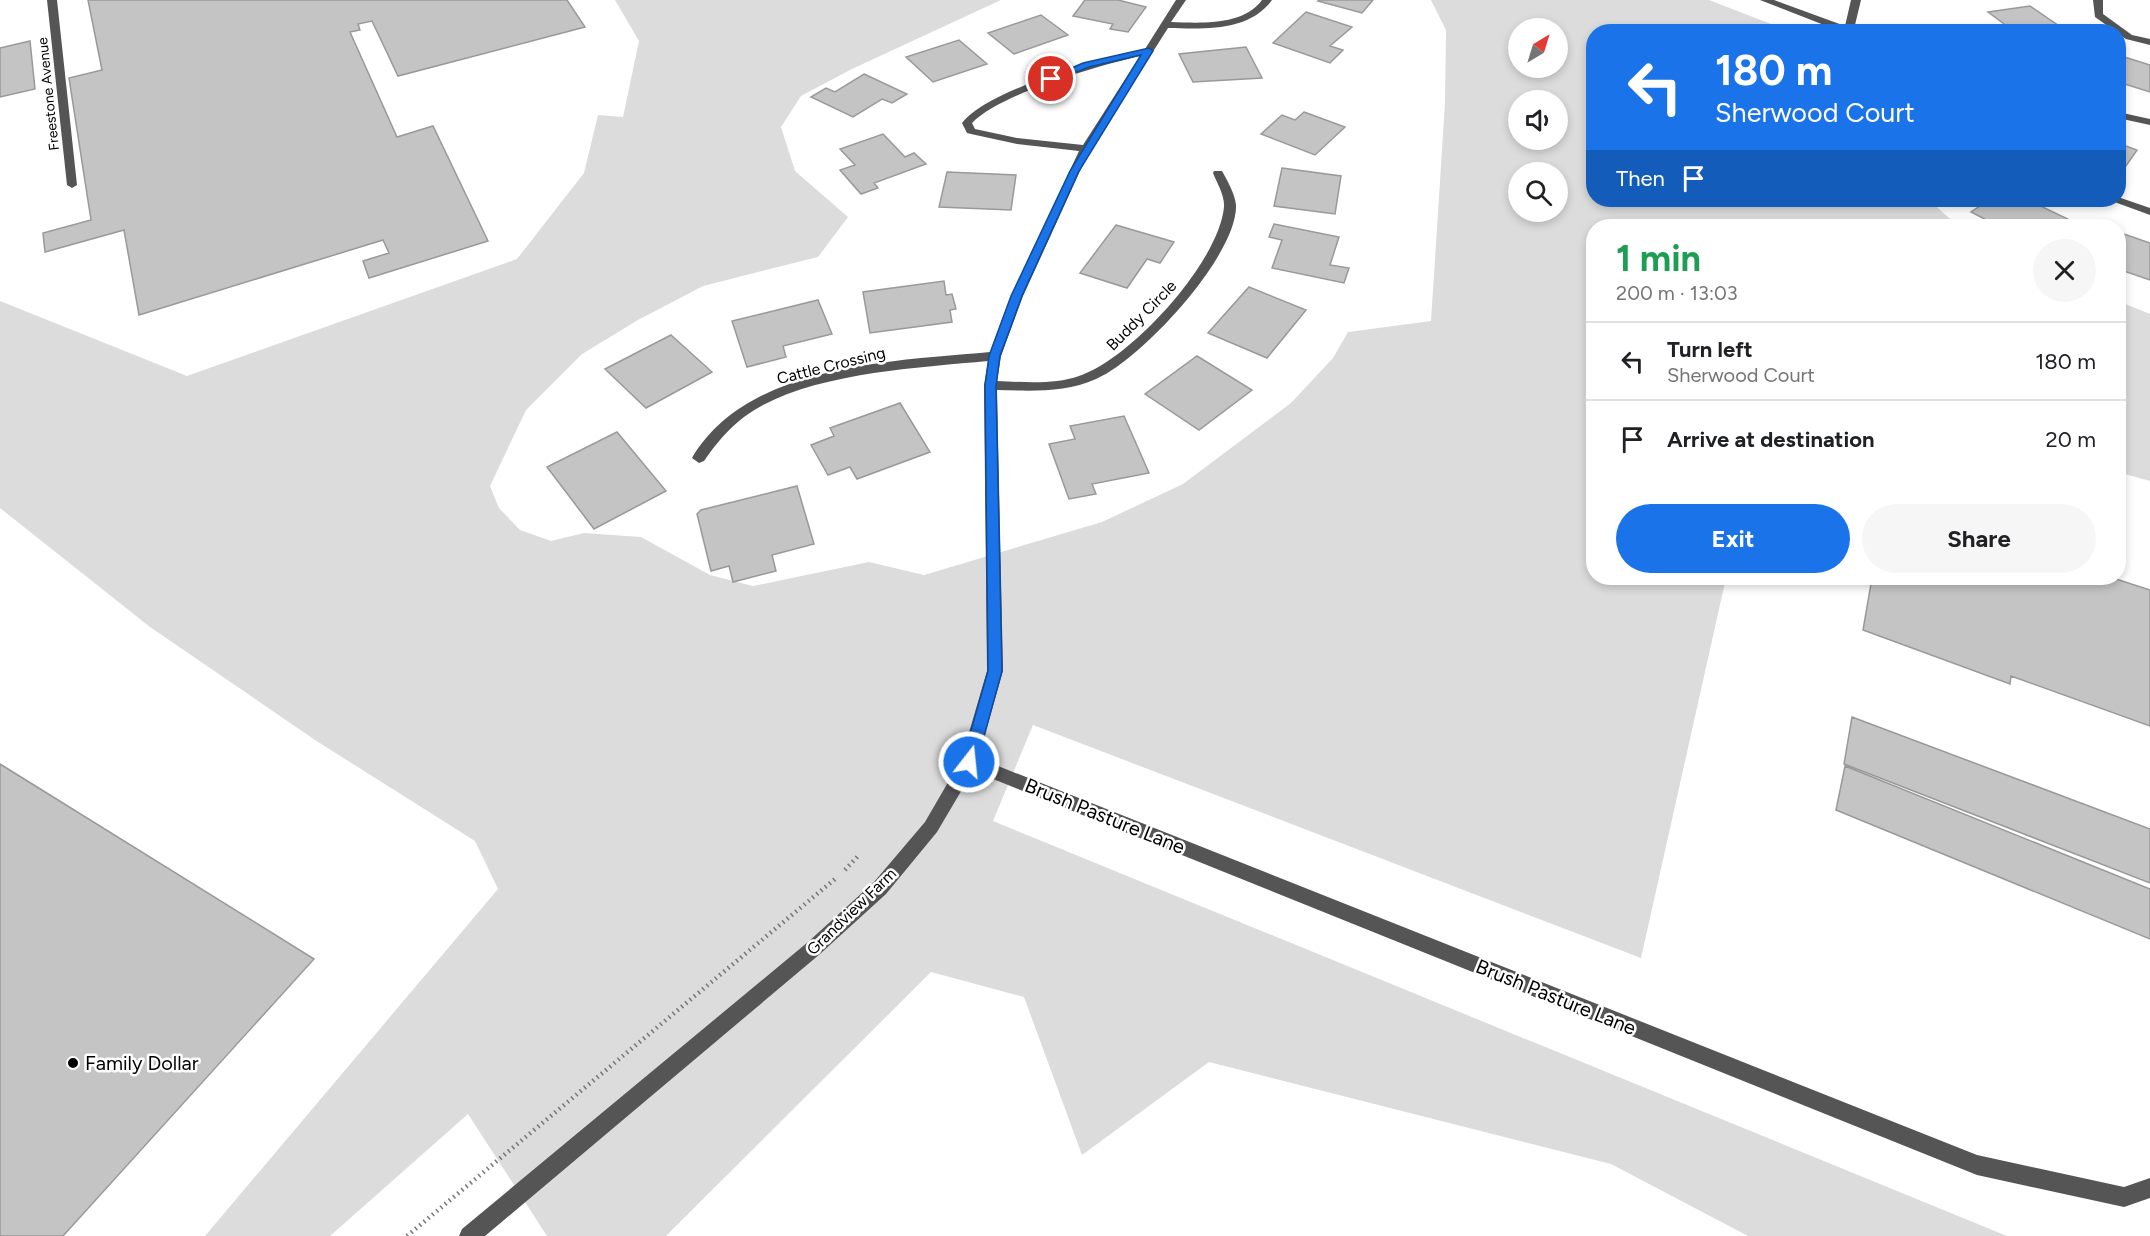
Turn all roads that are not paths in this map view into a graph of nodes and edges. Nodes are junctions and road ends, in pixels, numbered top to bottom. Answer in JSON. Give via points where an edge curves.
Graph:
{"nodes":[{"id":1,"x":52,"y":0,"type":"edge"},
{"id":2,"x":1181,"y":0,"type":"edge"},
{"id":3,"x":1268,"y":0,"type":"edge"},
{"id":4,"x":1765,"y":0,"type":"edge"},
{"id":5,"x":1856,"y":0,"type":"edge"},
{"id":6,"x":2098,"y":0,"type":"edge"},
{"id":7,"x":1832,"y":24,"type":"edge"},
{"id":8,"x":1852,"y":24,"type":"edge"},
{"id":9,"x":2111,"y":24,"type":"edge"},
{"id":10,"x":1165,"y":25,"type":"junction"},
{"id":11,"x":2126,"y":35,"type":"edge"},
{"id":12,"x":2150,"y":42,"type":"edge"},
{"id":13,"x":1149,"y":51,"type":"junction"},
{"id":14,"x":2126,"y":117,"type":"edge"},
{"id":15,"x":2150,"y":122,"type":"edge"},
{"id":16,"x":1086,"y":149,"type":"junction"},
{"id":17,"x":1218,"y":173,"type":"dead end"},
{"id":18,"x":72,"y":185,"type":"dead end"},
{"id":19,"x":2126,"y":204,"type":"edge"},
{"id":20,"x":2150,"y":212,"type":"edge"},
{"id":21,"x":995,"y":356,"type":"junction"},
{"id":22,"x":990,"y":386,"type":"junction"},
{"id":23,"x":699,"y":458,"type":"dead end"},
{"id":24,"x":969,"y":762,"type":"junction"},
{"id":25,"x":2150,"y":1188,"type":"edge"},
{"id":26,"x":469,"y":1236,"type":"edge"}],
"edges":[{"from":1,"to":18,"type":"street","name":"Freestone Avenue"},
{"from":2,"to":10,"type":"street","name":"Grandview Farm"},
{"from":3,"to":10,"type":"street","via":[[1250,15],[1223,24]]},
{"from":4,"to":7,"type":"street"},
{"from":5,"to":8,"type":"street"},
{"from":6,"to":9,"type":"street","via":[[2098,15]]},
{"from":10,"to":13,"type":"street","name":"Grandview Farm"},
{"from":11,"to":12,"type":"street"},
{"from":13,"to":16,"type":"street","name":"Grandview Farm"},
{"from":13,"to":16,"type":"street","via":[[1086,65],[1033,85],[994,104],[968,123],[971,131],[991,136]]},
{"from":14,"to":15,"type":"street"},
{"from":16,"to":21,"type":"street","name":"Grandview Farm","via":[[1017,296]]},
{"from":17,"to":22,"type":"street","name":"Buddy Circle","via":[[1231,206],[1222,234],[1192,287],[1132,351],[1107,369],[1078,382]]},
{"from":19,"to":20,"type":"street"},
{"from":21,"to":22,"type":"street","name":"Grandview Farm"},
{"from":21,"to":23,"type":"street","name":"Cattle Crossing","via":[[856,373],[775,395],[746,409],[719,430]]},
{"from":22,"to":24,"type":"street","name":"Grandview Farm","via":[[995,671]]},
{"from":24,"to":25,"type":"street","name":"Brush Pasture Lane","via":[[1977,1165],[2124,1197]]},
{"from":24,"to":26,"type":"street","name":"Grandview Farm","via":[[931,827],[880,888]]}]}
